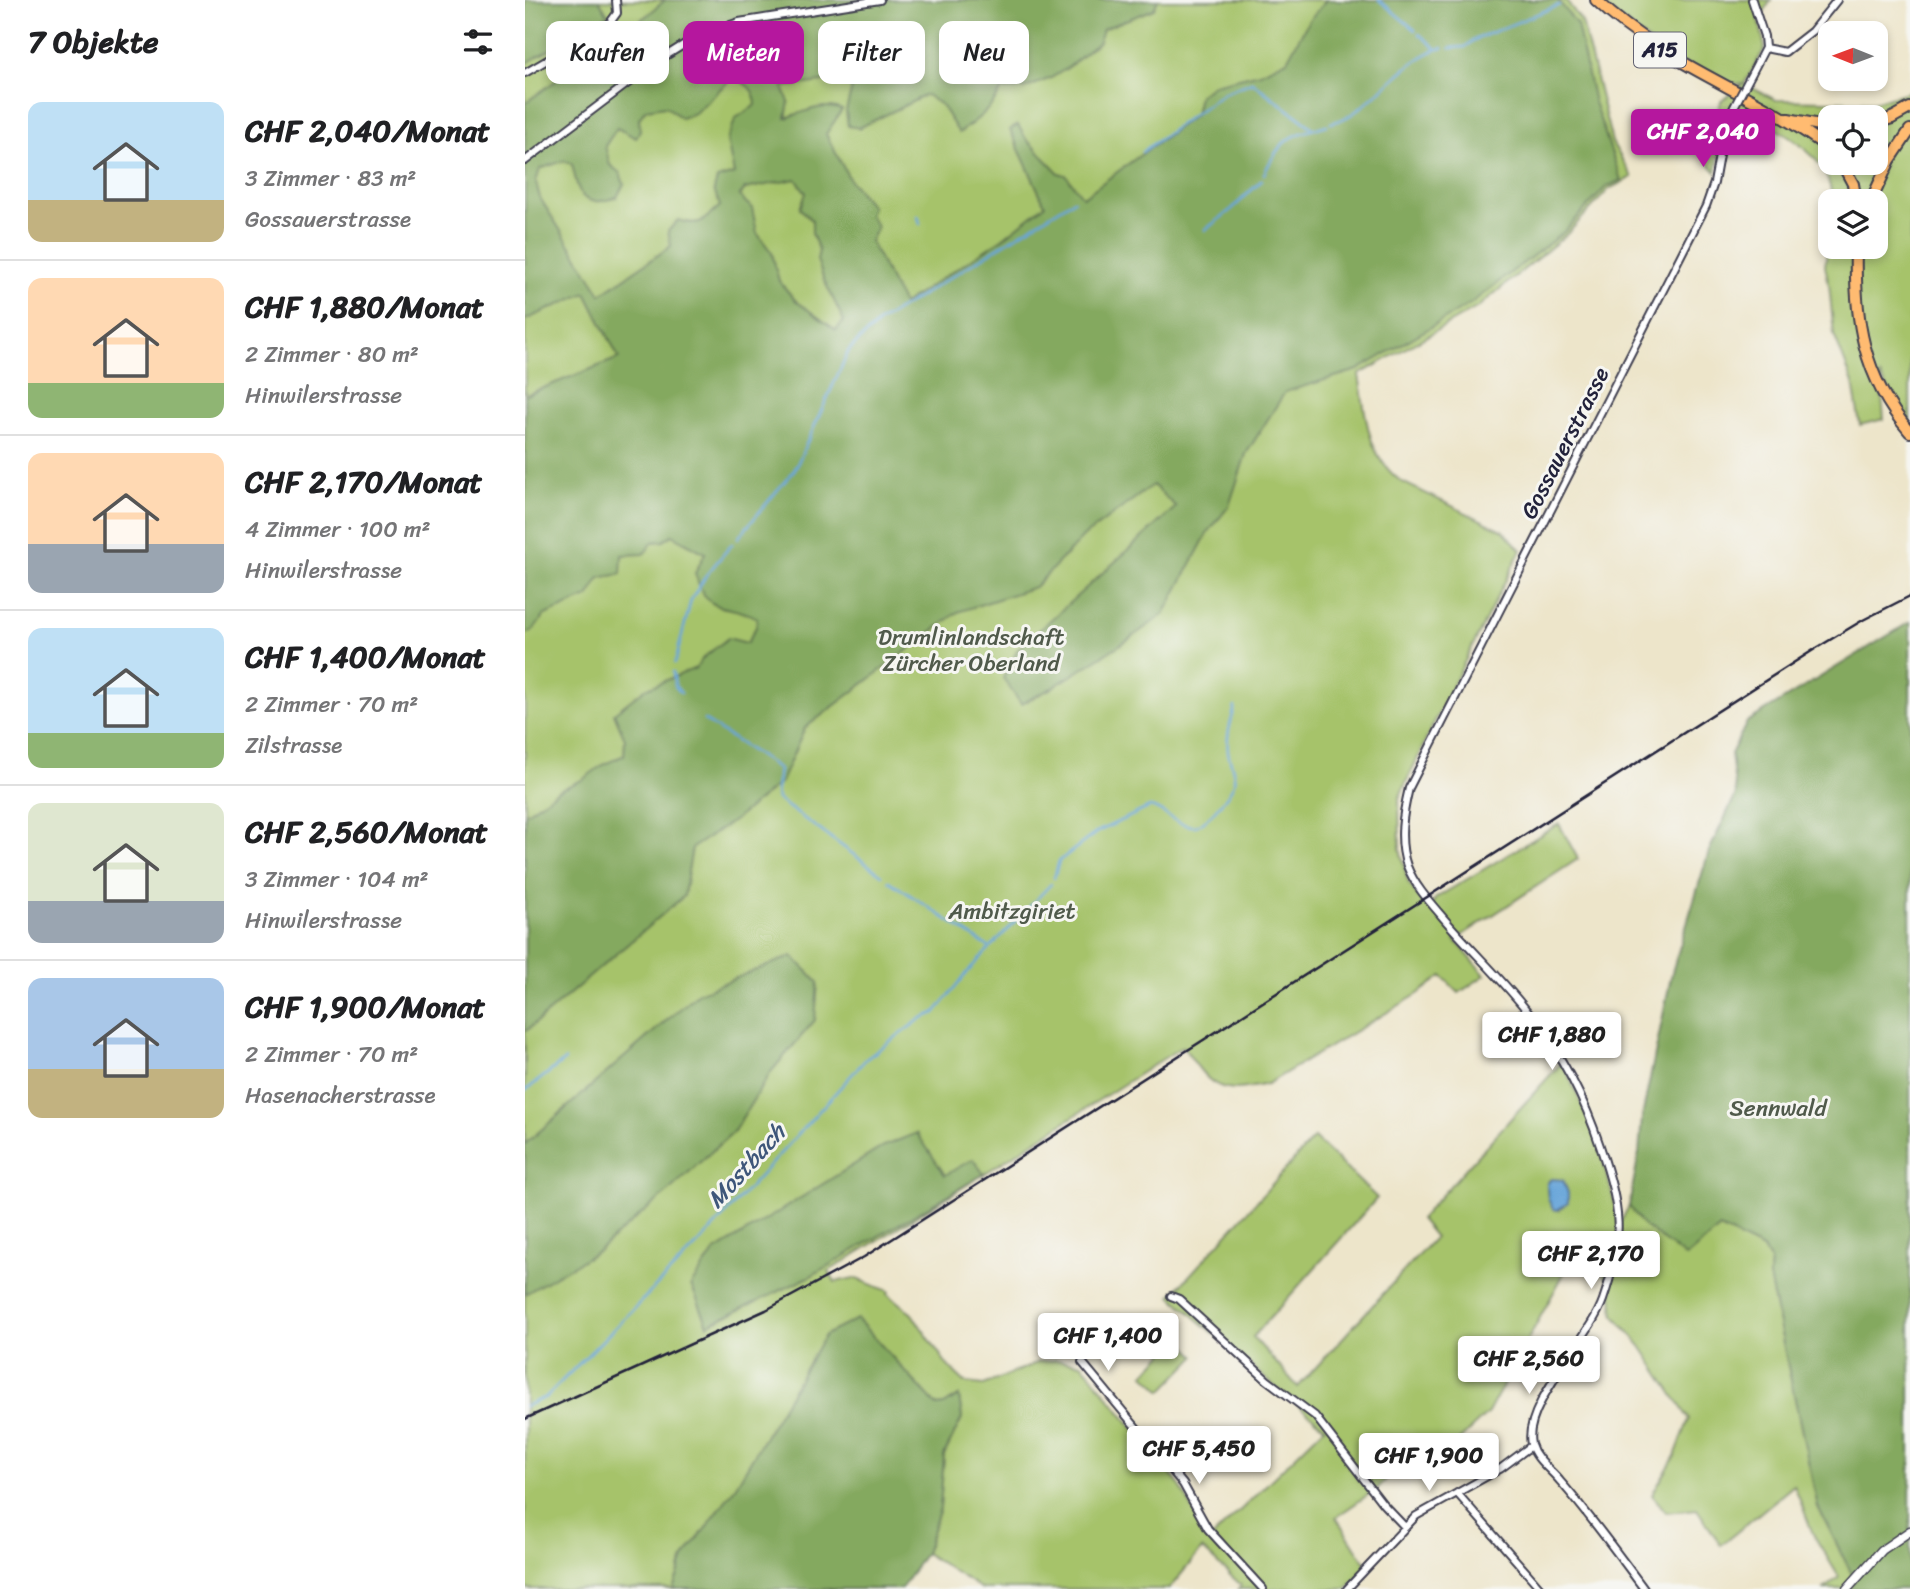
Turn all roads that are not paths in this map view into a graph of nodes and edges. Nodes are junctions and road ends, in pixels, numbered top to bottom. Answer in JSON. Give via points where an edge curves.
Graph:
{"nodes":[{"id":1,"x":616,"y":0,"type":"edge"},
{"id":2,"x":880,"y":0,"type":"edge"},
{"id":3,"x":1596,"y":0,"type":"edge"},
{"id":4,"x":1752,"y":0,"type":"edge"},
{"id":5,"x":1837,"y":0,"type":"edge"},
{"id":6,"x":1765,"y":48,"type":"junction"},
{"id":7,"x":525,"y":73,"type":"edge"},
{"id":8,"x":1910,"y":108,"type":"edge"},
{"id":9,"x":1769,"y":111,"type":"junction"},
{"id":10,"x":1888,"y":119,"type":"edge"},
{"id":11,"x":1818,"y":125,"type":"edge"},
{"id":12,"x":1910,"y":130,"type":"edge"},
{"id":13,"x":1818,"y":142,"type":"edge"},
{"id":14,"x":525,"y":161,"type":"edge"},
{"id":15,"x":1876,"y":189,"type":"edge"},
{"id":16,"x":1856,"y":259,"type":"edge"},
{"id":17,"x":1910,"y":432,"type":"edge"},
{"id":18,"x":1171,"y":1296,"type":"dead end"},
{"id":19,"x":1082,"y":1362,"type":"dead end"},
{"id":20,"x":1531,"y":1446,"type":"junction"},
{"id":21,"x":1457,"y":1493,"type":"junction"},
{"id":22,"x":1404,"y":1526,"type":"junction"},
{"id":23,"x":1910,"y":1531,"type":"edge"},
{"id":24,"x":1263,"y":1589,"type":"edge"},
{"id":25,"x":1347,"y":1589,"type":"edge"},
{"id":26,"x":1541,"y":1589,"type":"edge"},
{"id":27,"x":1644,"y":1589,"type":"edge"},
{"id":28,"x":1847,"y":1589,"type":"edge"}],
"edges":[{"from":1,"to":7,"type":"street","via":[[617,13],[609,24]]},
{"from":2,"to":14,"type":"street","via":[[739,22],[696,37]]},
{"from":3,"to":9,"type":"highway","number":"A15","via":[[1670,57]]},
{"from":4,"to":6,"type":"street"},
{"from":5,"to":6,"type":"street","via":[[1812,31],[1785,52]]},
{"from":6,"to":20,"type":"street","name":"Gossauerstrasse","bridge":true,"via":[[1724,128],[1706,206],[1409,788],[1402,814],[1407,865],[1426,898],[1546,1037],[1597,1137],[1615,1191],[1618,1242],[1602,1303],[1537,1409],[1529,1430]]},
{"from":8,"to":10,"type":"highway"},
{"from":9,"to":11,"type":"highway","number":"A15"},
{"from":9,"to":13,"type":"highway","number":"A15"},
{"from":12,"to":15,"type":"highway"},
{"from":16,"to":17,"type":"highway","via":[[1856,312],[1867,357],[1886,398]]},
{"from":18,"to":22,"type":"street","via":[[1315,1416]]},
{"from":19,"to":24,"type":"street","via":[[1183,1484],[1208,1529]]},
{"from":20,"to":21,"type":"street"},
{"from":20,"to":27,"type":"street"},
{"from":21,"to":22,"type":"street"},
{"from":21,"to":26,"type":"street"},
{"from":22,"to":25,"type":"street"},
{"from":23,"to":28,"type":"street","via":[[1882,1550]]}]}
